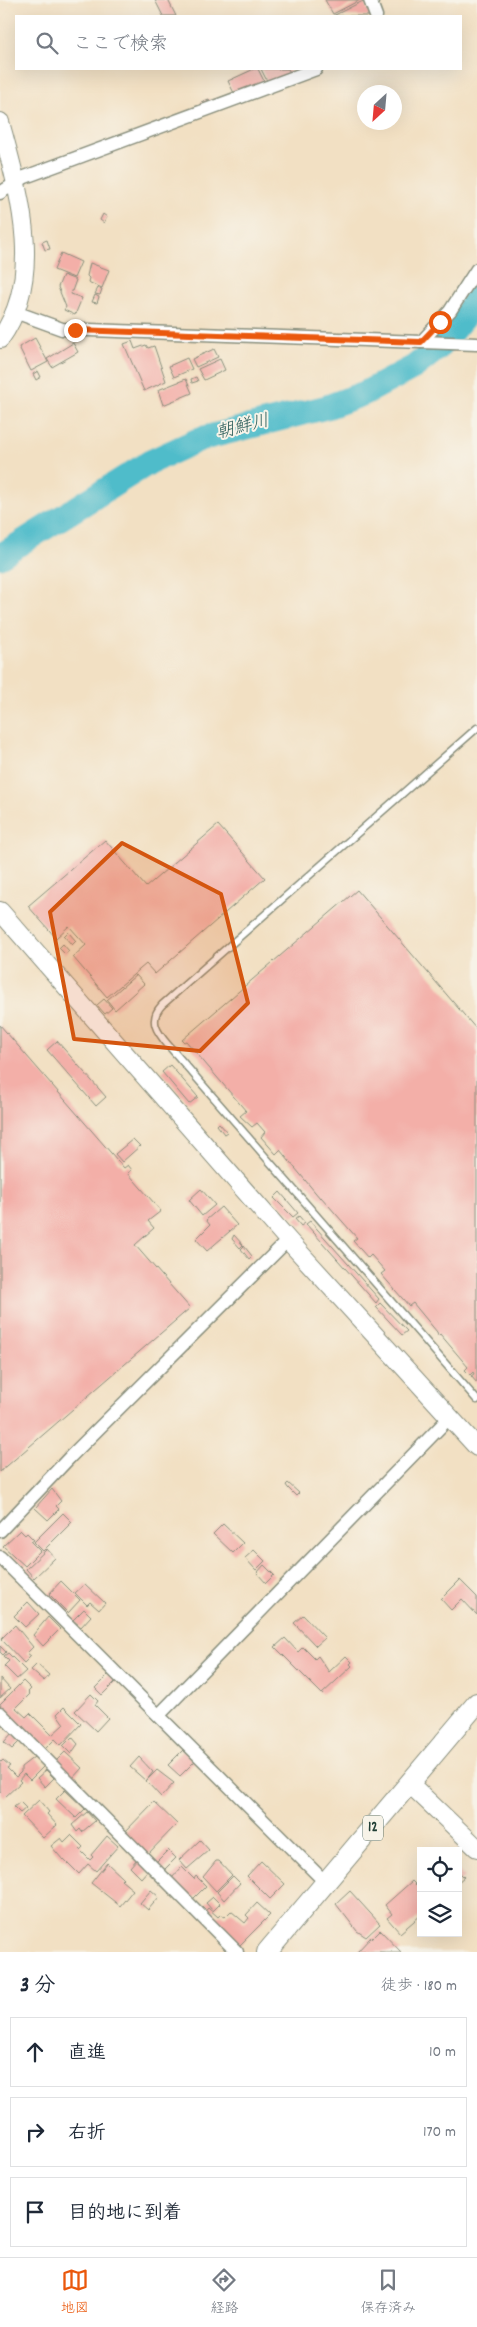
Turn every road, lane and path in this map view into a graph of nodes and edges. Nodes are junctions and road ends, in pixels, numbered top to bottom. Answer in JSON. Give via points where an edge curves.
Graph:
{"nodes":[{"id":1,"x":370,"y":0,"type":"edge"},
{"id":2,"x":376,"y":15,"type":"edge"},
{"id":3,"x":313,"y":70,"type":"edge"},
{"id":4,"x":0,"y":122,"type":"edge"},
{"id":5,"x":16,"y":182,"type":"junction"},
{"id":6,"x":0,"y":193,"type":"edge"},
{"id":7,"x":477,"y":269,"type":"edge"},
{"id":8,"x":15,"y":312,"type":"junction"},
{"id":9,"x":0,"y":339,"type":"edge"},
{"id":10,"x":423,"y":342,"type":"junction"},
{"id":11,"x":477,"y":344,"type":"edge"},
{"id":12,"x":477,"y":728,"type":"edge"},
{"id":13,"x":0,"y":911,"type":"edge"},
{"id":14,"x":288,"y":1240,"type":"junction"},
{"id":15,"x":477,"y":1400,"type":"edge"},
{"id":16,"x":450,"y":1417,"type":"junction"},
{"id":17,"x":477,"y":1447,"type":"edge"},
{"id":18,"x":0,"y":1531,"type":"edge"},
{"id":19,"x":0,"y":1557,"type":"edge"},
{"id":20,"x":477,"y":1703,"type":"edge"},
{"id":21,"x":0,"y":1714,"type":"edge"},
{"id":22,"x":159,"y":1715,"type":"junction"},
{"id":23,"x":410,"y":1784,"type":"junction"},
{"id":24,"x":477,"y":1848,"type":"edge"},
{"id":25,"x":326,"y":1883,"type":"junction"},
{"id":26,"x":237,"y":1952,"type":"edge"},
{"id":27,"x":267,"y":1952,"type":"edge"}],
"edges":[{"from":1,"to":2,"type":"street"},
{"from":3,"to":5,"type":"street"},
{"from":4,"to":5,"type":"street"},
{"from":5,"to":6,"type":"street"},
{"from":5,"to":8,"type":"street","via":[[24,274]]},
{"from":7,"to":10,"type":"street","via":[[450,311]]},
{"from":8,"to":9,"type":"street"},
{"from":8,"to":10,"type":"street","via":[[62,329]]},
{"from":10,"to":11,"type":"street"},
{"from":12,"to":15,"type":"lane","via":[[162,1004],[154,1019],[162,1038]]},
{"from":13,"to":14,"type":"street"},
{"from":14,"to":16,"type":"street"},
{"from":14,"to":18,"type":"street"},
{"from":16,"to":17,"type":"street"},
{"from":16,"to":22,"type":"street"},
{"from":19,"to":22,"type":"street"},
{"from":20,"to":23,"type":"main road","number":"12"},
{"from":21,"to":26,"type":"street"},
{"from":22,"to":25,"type":"street"},
{"from":23,"to":24,"type":"street"},
{"from":23,"to":25,"type":"main road","number":"12"},
{"from":25,"to":27,"type":"main road","number":"12"}]}
